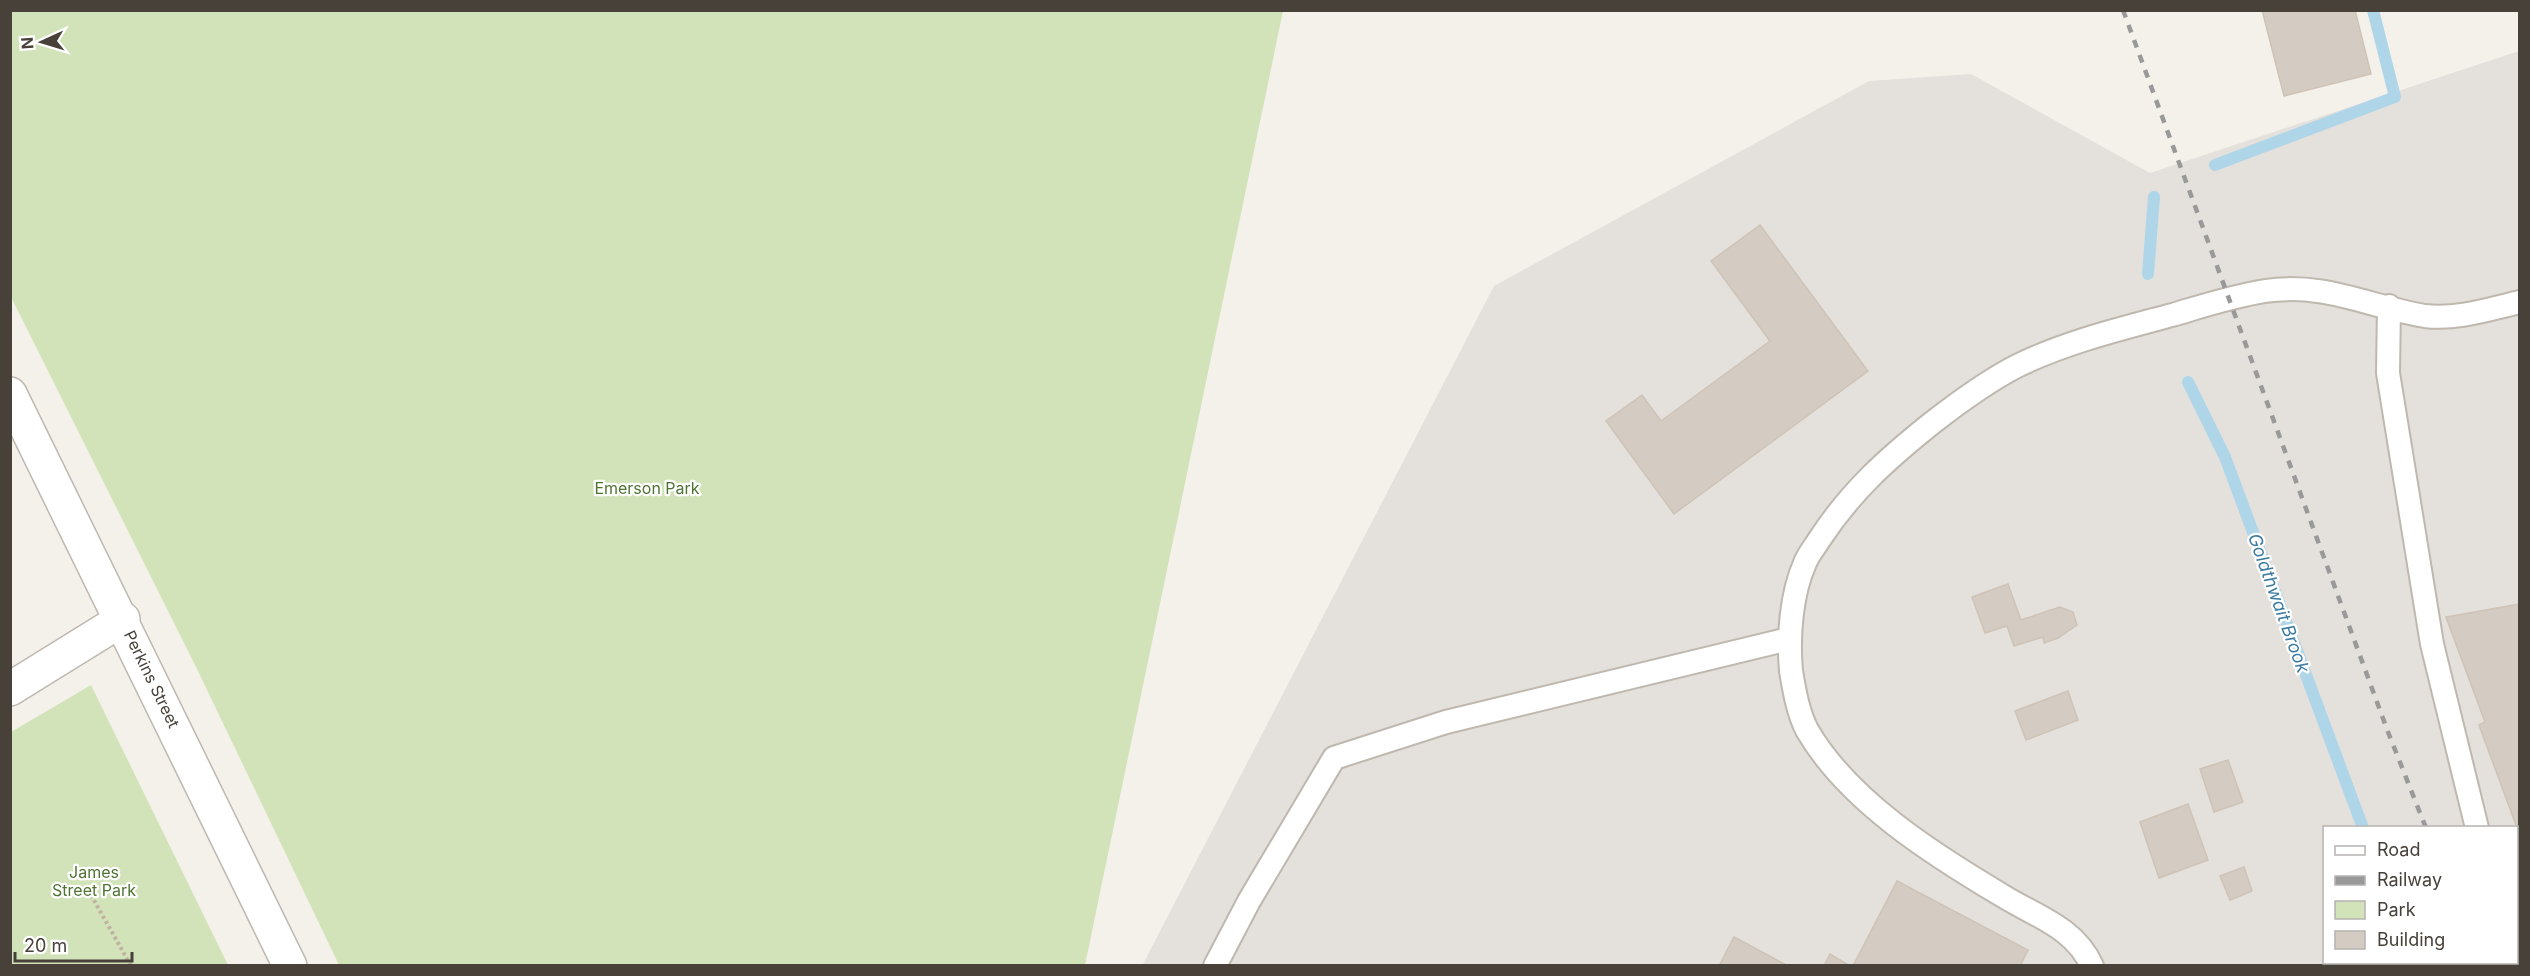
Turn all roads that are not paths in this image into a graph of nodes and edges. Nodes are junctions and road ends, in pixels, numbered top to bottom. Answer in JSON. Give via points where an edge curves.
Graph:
{"nodes":[{"id":1,"x":2520,"y":302,"type":"edge"},
{"id":2,"x":2390,"y":306,"type":"junction"},
{"id":3,"x":10,"y":394,"type":"edge"},
{"id":4,"x":123,"y":619,"type":"junction"},
{"id":5,"x":1789,"y":639,"type":"junction"},
{"id":6,"x":10,"y":689,"type":"edge"},
{"id":7,"x":2477,"y":826,"type":"edge"},
{"id":8,"x":290,"y":965,"type":"edge"},
{"id":9,"x":1215,"y":966,"type":"edge"},
{"id":10,"x":2092,"y":966,"type":"edge"}],
"edges":[{"from":1,"to":2,"type":"lane","via":[[2470,314],[2428,316]]},
{"from":2,"to":5,"type":"lane","via":[[2311,290],[2267,291],[2058,347],[2015,367],[1974,390],[1861,484],[1804,564]]},
{"from":2,"to":7,"type":"lane","via":[[2388,373],[2432,644]]},
{"from":3,"to":4,"type":"street","name":"Perkins Street"},
{"from":4,"to":6,"type":"street"},
{"from":4,"to":8,"type":"street","name":"Perkins Street"},
{"from":5,"to":9,"type":"lane","via":[[1446,722],[1334,758]]},
{"from":5,"to":10,"type":"lane","via":[[1793,685],[1805,727],[1831,765],[1869,803],[1908,833],[2007,899],[2048,919],[2085,950]]}]}
